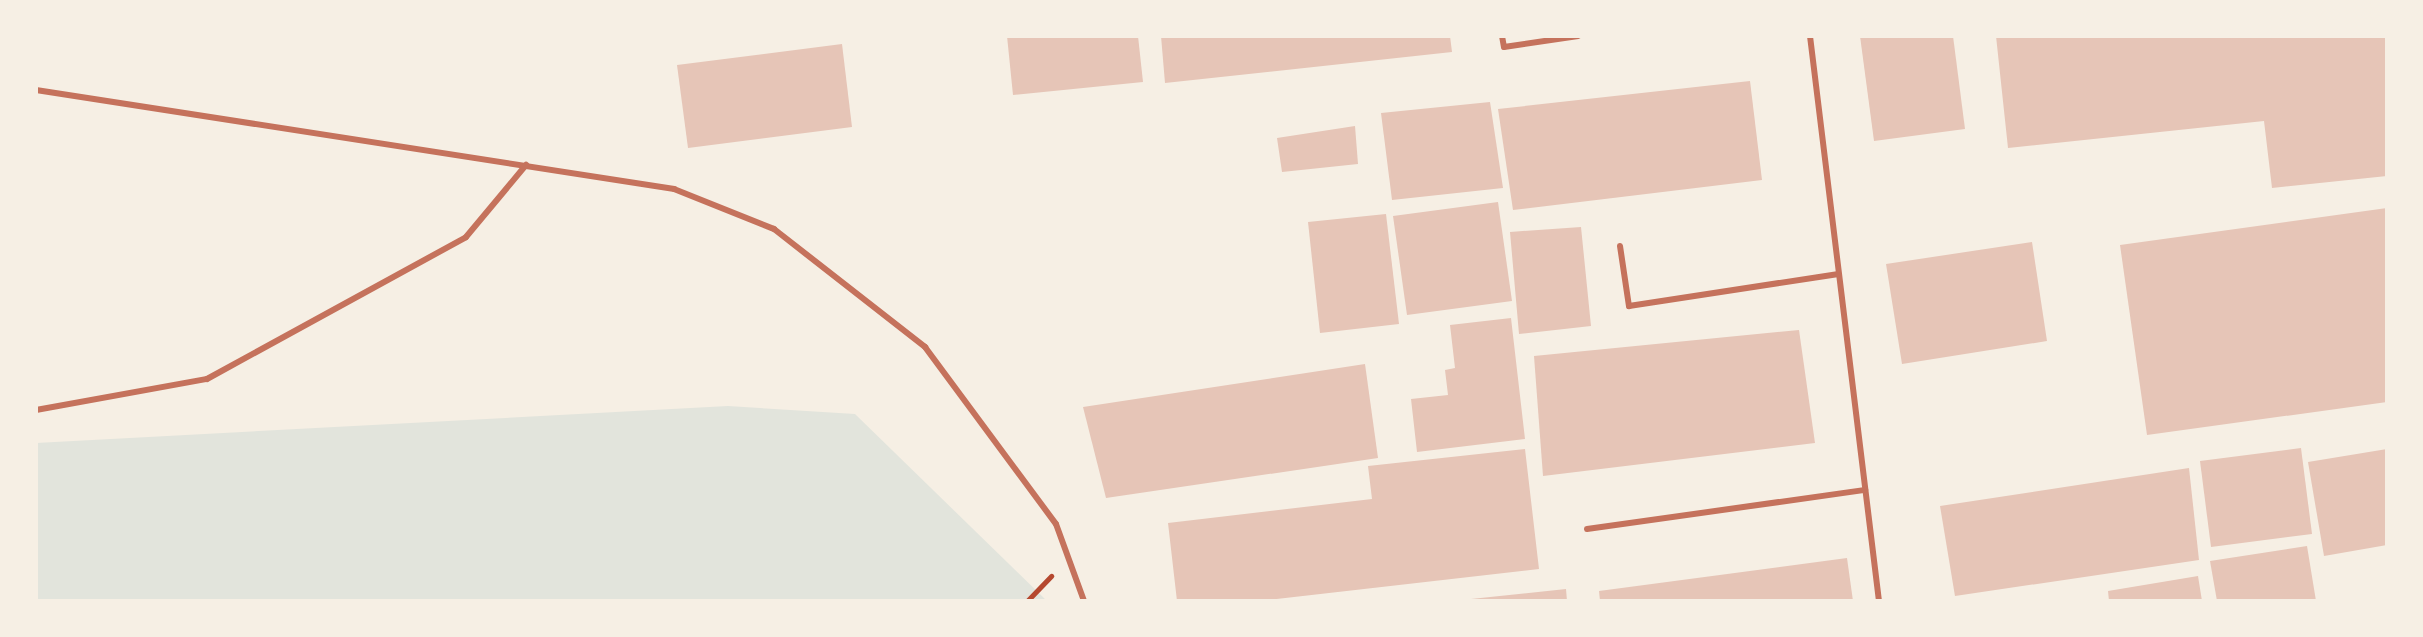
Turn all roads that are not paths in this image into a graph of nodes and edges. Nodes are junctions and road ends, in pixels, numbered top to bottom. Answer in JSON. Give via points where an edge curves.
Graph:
{"nodes":[{"id":1,"x":1502,"y":36,"type":"edge"},
{"id":2,"x":1578,"y":36,"type":"edge"},
{"id":3,"x":1810,"y":36,"type":"edge"},
{"id":4,"x":36,"y":90,"type":"edge"},
{"id":5,"x":526,"y":165,"type":"junction"},
{"id":6,"x":1620,"y":246,"type":"dead end"},
{"id":7,"x":1839,"y":274,"type":"junction"},
{"id":8,"x":36,"y":410,"type":"edge"},
{"id":9,"x":1865,"y":490,"type":"junction"},
{"id":10,"x":1587,"y":529,"type":"dead end"},
{"id":11,"x":1084,"y":601,"type":"edge"},
{"id":12,"x":1879,"y":601,"type":"edge"}],
"edges":[{"from":1,"to":2,"type":"lane","via":[[1504,47]]},
{"from":3,"to":7,"type":"lane"},
{"from":4,"to":5,"type":"lane"},
{"from":5,"to":8,"type":"lane","via":[[466,237],[207,379]]},
{"from":5,"to":11,"type":"lane","via":[[674,189],[774,229],[925,347],[1056,524]]},
{"from":6,"to":7,"type":"lane","via":[[1629,306]]},
{"from":7,"to":9,"type":"lane"},
{"from":9,"to":10,"type":"lane"},
{"from":9,"to":12,"type":"lane"}]}
